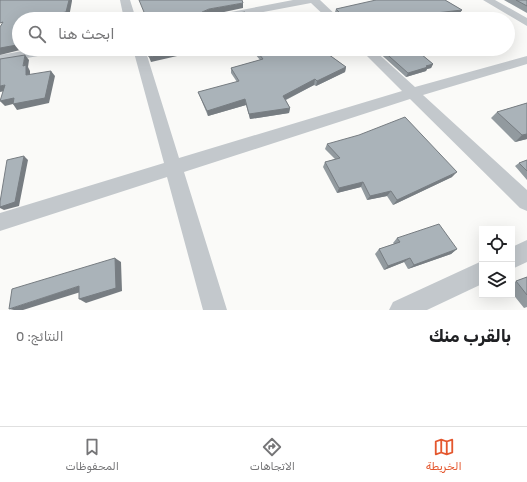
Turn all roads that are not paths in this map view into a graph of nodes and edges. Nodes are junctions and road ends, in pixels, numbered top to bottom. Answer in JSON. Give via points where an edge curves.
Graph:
{"nodes":[{"id":1,"x":125,"y":0,"type":"edge"},
{"id":2,"x":309,"y":0,"type":"edge"},
{"id":3,"x":314,"y":0,"type":"edge"},
{"id":4,"x":488,"y":0,"type":"edge"},
{"id":5,"x":128,"y":12,"type":"edge"},
{"id":6,"x":246,"y":12,"type":"edge"},
{"id":7,"x":327,"y":12,"type":"edge"},
{"id":8,"x":509,"y":12,"type":"edge"},
{"id":9,"x":515,"y":15,"type":"edge"},
{"id":10,"x":527,"y":22,"type":"edge"},
{"id":11,"x":20,"y":56,"type":"edge"},
{"id":12,"x":141,"y":56,"type":"edge"},
{"id":13,"x":373,"y":56,"type":"edge"},
{"id":14,"x":0,"y":60,"type":"edge"},
{"id":15,"x":527,"y":60,"type":"edge"},
{"id":16,"x":412,"y":93,"type":"junction"},
{"id":17,"x":173,"y":167,"type":"junction"},
{"id":18,"x":527,"y":202,"type":"edge"},
{"id":19,"x":0,"y":222,"type":"edge"},
{"id":20,"x":527,"y":251,"type":"edge"},
{"id":21,"x":515,"y":257,"type":"edge"},
{"id":22,"x":479,"y":273,"type":"edge"},
{"id":23,"x":215,"y":310,"type":"edge"},
{"id":24,"x":401,"y":310,"type":"edge"}],
"edges":[{"from":1,"to":5,"type":"street"},
{"from":2,"to":6,"type":"street"},
{"from":3,"to":7,"type":"street"},
{"from":4,"to":8,"type":"street"},
{"from":9,"to":10,"type":"street"},
{"from":11,"to":14,"type":"street"},
{"from":12,"to":17,"type":"street"},
{"from":13,"to":16,"type":"street"},
{"from":15,"to":16,"type":"street"},
{"from":16,"to":17,"type":"street"},
{"from":16,"to":18,"type":"street"},
{"from":17,"to":19,"type":"street"},
{"from":17,"to":23,"type":"street"},
{"from":20,"to":21,"type":"street"},
{"from":22,"to":24,"type":"street"}]}
